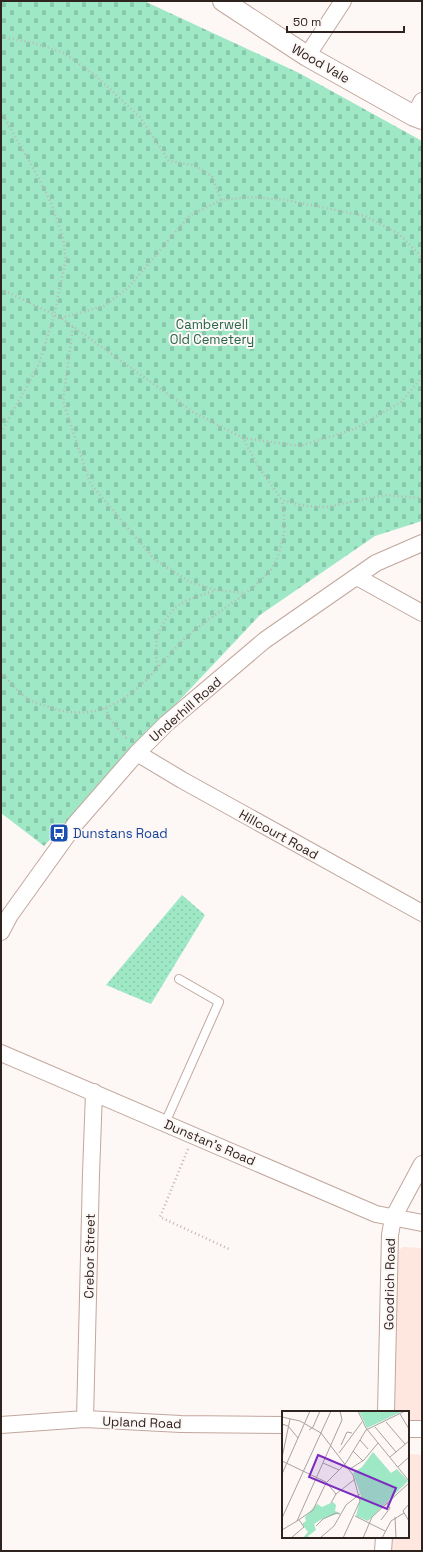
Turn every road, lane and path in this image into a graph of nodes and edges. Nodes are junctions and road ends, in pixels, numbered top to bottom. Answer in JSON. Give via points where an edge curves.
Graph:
{"nodes":[{"id":1,"x":223,"y":1,"type":"edge"},
{"id":2,"x":343,"y":1,"type":"edge"},
{"id":3,"x":1,"y":37,"type":"edge"},
{"id":4,"x":307,"y":56,"type":"junction"},
{"id":5,"x":1,"y":112,"type":"edge"},
{"id":6,"x":419,"y":112,"type":"edge"},
{"id":7,"x":221,"y":200,"type":"junction"},
{"id":8,"x":422,"y":257,"type":"edge"},
{"id":9,"x":1,"y":289,"type":"edge"},
{"id":10,"x":54,"y":315,"type":"junction"},
{"id":11,"x":61,"y":318,"type":"junction"},
{"id":12,"x":73,"y":327,"type":"junction"},
{"id":13,"x":422,"y":377,"type":"edge"},
{"id":14,"x":1,"y":433,"type":"edge"},
{"id":15,"x":243,"y":438,"type":"junction"},
{"id":16,"x":422,"y":498,"type":"edge"},
{"id":17,"x":282,"y":500,"type":"junction"},
{"id":18,"x":422,"y":543,"type":"edge"},
{"id":19,"x":357,"y":577,"type":"junction"},
{"id":20,"x":216,"y":590,"type":"junction"},
{"id":21,"x":245,"y":593,"type":"junction"},
{"id":22,"x":422,"y":613,"type":"edge"},
{"id":23,"x":158,"y":666,"type":"junction"},
{"id":24,"x":1,"y":672,"type":"edge"},
{"id":25,"x":106,"y":708,"type":"junction"},
{"id":26,"x":137,"y":753,"type":"junction"},
{"id":27,"x":5,"y":913,"type":"edge"},
{"id":28,"x":422,"y":913,"type":"edge"},
{"id":29,"x":1,"y":932,"type":"edge"},
{"id":30,"x":179,"y":978,"type":"dead end"},
{"id":31,"x":1,"y":1053,"type":"edge"},
{"id":32,"x":94,"y":1092,"type":"junction"},
{"id":33,"x":165,"y":1123,"type":"junction"},
{"id":34,"x":194,"y":1136,"type":"junction"},
{"id":35,"x":422,"y":1164,"type":"edge"},
{"id":36,"x":393,"y":1218,"type":"junction"},
{"id":37,"x":422,"y":1223,"type":"edge"},
{"id":38,"x":229,"y":1249,"type":"dead end"},
{"id":39,"x":386,"y":1411,"type":"edge"},
{"id":40,"x":85,"y":1419,"type":"junction"},
{"id":41,"x":1,"y":1425,"type":"edge"},
{"id":42,"x":282,"y":1425,"type":"edge"},
{"id":43,"x":409,"y":1429,"type":"edge"},
{"id":44,"x":422,"y":1429,"type":"edge"},
{"id":45,"x":384,"y":1538,"type":"edge"},
{"id":46,"x":383,"y":1551,"type":"edge"}],
"edges":[{"from":1,"to":4,"type":"street","name":"Wood Vale"},
{"from":2,"to":4,"type":"street"},
{"from":3,"to":7,"type":"path","via":[[34,43],[64,53],[90,72],[140,117],[169,161],[193,165],[212,176]]},
{"from":4,"to":6,"type":"street","name":"Wood Vale"},
{"from":5,"to":10,"type":"path","via":[[52,205],[63,238],[66,259]]},
{"from":7,"to":8,"type":"path","via":[[251,197],[286,200],[365,216],[399,234]]},
{"from":7,"to":11,"type":"path","via":[[189,216],[128,288],[104,306]]},
{"from":9,"to":10,"type":"path"},
{"from":10,"to":11,"type":"path"},
{"from":10,"to":14,"type":"path","via":[[39,364]]},
{"from":11,"to":12,"type":"path"},
{"from":12,"to":15,"type":"path","via":[[193,412]]},
{"from":12,"to":20,"type":"path","via":[[63,401],[90,483],[154,559],[190,582]]},
{"from":13,"to":15,"type":"path","via":[[401,402],[355,429],[300,446]]},
{"from":15,"to":17,"type":"path","via":[[258,466]]},
{"from":16,"to":17,"type":"path","via":[[385,495],[326,508]]},
{"from":17,"to":21,"type":"path","via":[[284,536],[276,561],[269,572]]},
{"from":18,"to":19,"type":"street","name":"Underhill Road","via":[[376,563]]},
{"from":19,"to":22,"type":"street"},
{"from":19,"to":26,"type":"street","name":"Underhill Road","via":[[265,640],[167,723]]},
{"from":20,"to":21,"type":"path"},
{"from":20,"to":23,"type":"path","via":[[184,602],[168,616],[158,634]]},
{"from":21,"to":23,"type":"path","via":[[193,632]]},
{"from":23,"to":25,"type":"path","via":[[128,696]]},
{"from":24,"to":25,"type":"path","via":[[25,697],[52,708],[82,713]]},
{"from":25,"to":26,"type":"path","via":[[110,718]]},
{"from":26,"to":27,"type":"street","name":"Underhill Road","via":[[76,823]]},
{"from":26,"to":28,"type":"street","name":"Hillcourt Road"},
{"from":27,"to":29,"type":"street","name":"Underhill Road"},
{"from":30,"to":33,"type":"lane","via":[[219,1002]]},
{"from":31,"to":32,"type":"street","name":"Dunstan's Road"},
{"from":32,"to":33,"type":"street","name":"Dunstan's Road"},
{"from":32,"to":40,"type":"street","name":"Crebor Street"},
{"from":33,"to":34,"type":"street","name":"Dunstan's Road"},
{"from":34,"to":36,"type":"street","name":"Dunstan's Road","via":[[376,1214]]},
{"from":34,"to":38,"type":"path","via":[[160,1218]]},
{"from":35,"to":36,"type":"street","name":"Goodrich Road"},
{"from":36,"to":37,"type":"street","name":"Dunstan's Road"},
{"from":36,"to":39,"type":"street","name":"Goodrich Road","via":[[390,1235]]},
{"from":40,"to":41,"type":"street","name":"Upland Road"},
{"from":40,"to":42,"type":"street","name":"Upland Road","via":[[181,1424]]},
{"from":43,"to":44,"type":"street"},
{"from":45,"to":46,"type":"street"}]}
